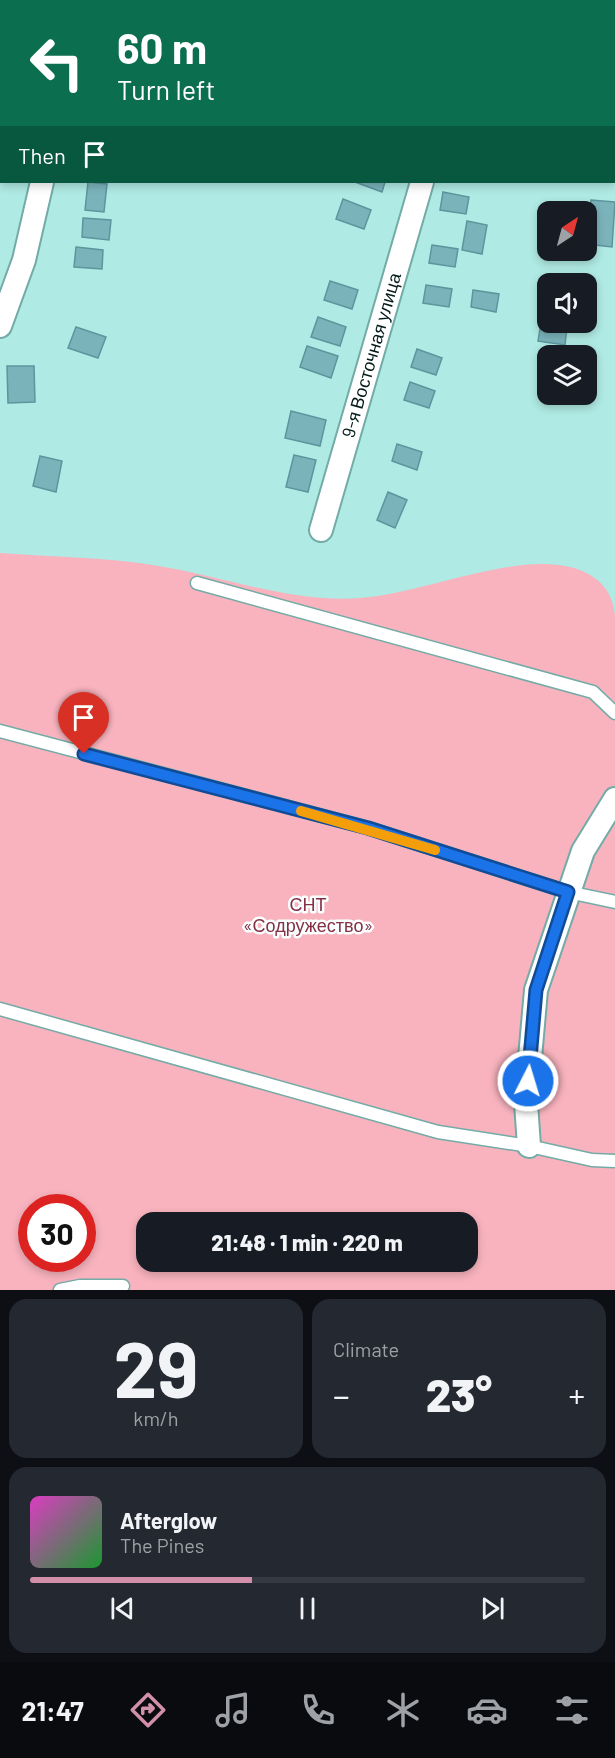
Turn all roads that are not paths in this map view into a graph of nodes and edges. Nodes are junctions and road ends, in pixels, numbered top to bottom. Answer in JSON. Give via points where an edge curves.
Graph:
{"nodes":[{"id":1,"x":42,"y":183,"type":"edge"},
{"id":2,"x":422,"y":183,"type":"edge"},
{"id":3,"x":0,"y":326,"type":"edge"},
{"id":4,"x":321,"y":530,"type":"dead end"},
{"id":5,"x":197,"y":583,"type":"dead end"},
{"id":6,"x":615,"y":714,"type":"edge"},
{"id":7,"x":0,"y":731,"type":"edge"},
{"id":8,"x":615,"y":799,"type":"edge"},
{"id":9,"x":568,"y":892,"type":"junction"},
{"id":10,"x":615,"y":902,"type":"edge"},
{"id":11,"x":0,"y":1009,"type":"edge"},
{"id":12,"x":529,"y":1146,"type":"junction"},
{"id":13,"x":615,"y":1161,"type":"edge"},
{"id":14,"x":123,"y":1286,"type":"dead end"},
{"id":15,"x":60,"y":1290,"type":"edge"}],
"edges":[{"from":1,"to":3,"type":"street","via":[[24,260]]},
{"from":2,"to":4,"type":"street","name":"9-я Восточная улица"},
{"from":5,"to":6,"type":"lane","via":[[592,692]]},
{"from":7,"to":9,"type":"lane","via":[[368,828]]},
{"from":8,"to":9,"type":"street","via":[[583,851]]},
{"from":9,"to":10,"type":"lane"},
{"from":9,"to":12,"type":"street","via":[[536,990],[526,1103]]},
{"from":11,"to":12,"type":"lane","via":[[438,1132]]},
{"from":12,"to":13,"type":"lane"},
{"from":14,"to":15,"type":"lane"}]}
